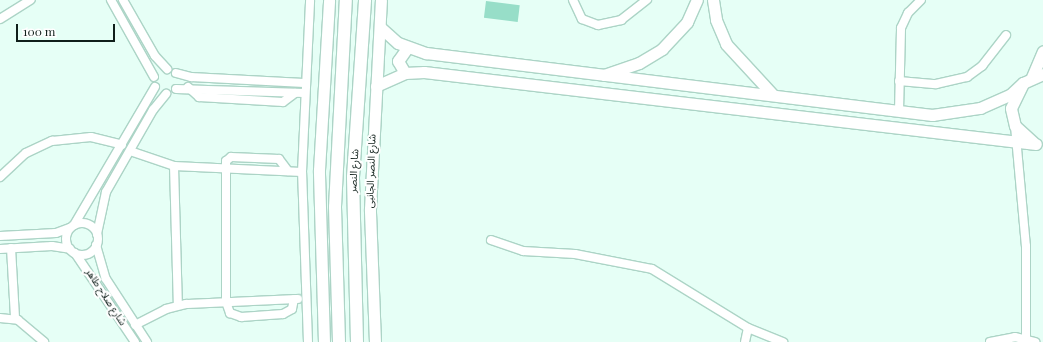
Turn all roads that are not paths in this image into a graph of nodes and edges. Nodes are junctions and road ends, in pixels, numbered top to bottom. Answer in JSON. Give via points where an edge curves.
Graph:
{"nodes":[{"id":1,"x":31,"y":0,"type":"edge"},
{"id":2,"x":111,"y":0,"type":"edge"},
{"id":3,"x":123,"y":0,"type":"edge"},
{"id":4,"x":310,"y":0,"type":"edge"},
{"id":5,"x":329,"y":0,"type":"edge"},
{"id":6,"x":346,"y":0,"type":"edge"},
{"id":7,"x":365,"y":0,"type":"edge"},
{"id":8,"x":381,"y":0,"type":"edge"},
{"id":9,"x":573,"y":0,"type":"edge"},
{"id":10,"x":647,"y":0,"type":"edge"},
{"id":11,"x":697,"y":0,"type":"edge"},
{"id":12,"x":713,"y":0,"type":"edge"},
{"id":13,"x":921,"y":0,"type":"edge"},
{"id":14,"x":0,"y":19,"type":"edge"},
{"id":15,"x":380,"y":27,"type":"junction"},
{"id":16,"x":1006,"y":35,"type":"dead end"},
{"id":17,"x":407,"y":48,"type":"junction"},
{"id":18,"x":1043,"y":51,"type":"edge"},
{"id":19,"x":167,"y":69,"type":"junction"},
{"id":20,"x":176,"y":73,"type":"junction"},
{"id":21,"x":405,"y":73,"type":"junction"},
{"id":22,"x":1043,"y":74,"type":"edge"},
{"id":23,"x":600,"y":76,"type":"junction"},
{"id":24,"x":154,"y":77,"type":"junction"},
{"id":25,"x":1027,"y":80,"type":"junction"},
{"id":26,"x":273,"y":81,"type":"junction"},
{"id":27,"x":899,"y":81,"type":"junction"},
{"id":28,"x":304,"y":82,"type":"junction"},
{"id":29,"x":376,"y":86,"type":"junction"},
{"id":30,"x":155,"y":87,"type":"junction"},
{"id":31,"x":188,"y":87,"type":"junction"},
{"id":32,"x":176,"y":89,"type":"junction"},
{"id":33,"x":272,"y":92,"type":"junction"},
{"id":34,"x":295,"y":93,"type":"junction"},
{"id":35,"x":304,"y":93,"type":"junction"},
{"id":36,"x":166,"y":94,"type":"junction"},
{"id":37,"x":773,"y":95,"type":"junction"},
{"id":38,"x":898,"y":111,"type":"junction"},
{"id":39,"x":1015,"y":126,"type":"junction"},
{"id":40,"x":1017,"y":142,"type":"junction"},
{"id":41,"x":122,"y":145,"type":"junction"},
{"id":42,"x":1039,"y":145,"type":"edge"},
{"id":43,"x":130,"y":151,"type":"junction"},
{"id":44,"x":174,"y":166,"type":"junction"},
{"id":45,"x":225,"y":168,"type":"junction"},
{"id":46,"x":302,"y":172,"type":"junction"},
{"id":47,"x":0,"y":177,"type":"edge"},
{"id":48,"x":72,"y":226,"type":"junction"},
{"id":49,"x":97,"y":234,"type":"junction"},
{"id":50,"x":0,"y":236,"type":"edge"},
{"id":51,"x":491,"y":240,"type":"dead end"},
{"id":52,"x":96,"y":245,"type":"junction"},
{"id":53,"x":11,"y":248,"type":"junction"},
{"id":54,"x":0,"y":249,"type":"edge"},
{"id":55,"x":72,"y":251,"type":"junction"},
{"id":56,"x":305,"y":298,"type":"junction"},
{"id":57,"x":294,"y":299,"type":"junction"},
{"id":58,"x":226,"y":302,"type":"junction"},
{"id":59,"x":178,"y":306,"type":"junction"},
{"id":60,"x":0,"y":318,"type":"edge"},
{"id":61,"x":15,"y":318,"type":"junction"},
{"id":62,"x":135,"y":325,"type":"junction"},
{"id":63,"x":748,"y":328,"type":"junction"},
{"id":64,"x":1026,"y":340,"type":"edge"},
{"id":65,"x":44,"y":342,"type":"edge"},
{"id":66,"x":135,"y":342,"type":"edge"},
{"id":67,"x":147,"y":342,"type":"edge"},
{"id":68,"x":308,"y":342,"type":"edge"},
{"id":69,"x":324,"y":342,"type":"edge"},
{"id":70,"x":339,"y":342,"type":"edge"},
{"id":71,"x":357,"y":342,"type":"edge"},
{"id":72,"x":375,"y":342,"type":"edge"},
{"id":73,"x":746,"y":342,"type":"edge"},
{"id":74,"x":783,"y":342,"type":"edge"},
{"id":75,"x":990,"y":342,"type":"edge"},
{"id":76,"x":1035,"y":342,"type":"edge"}],
"edges":[{"from":1,"to":14,"type":"street"},
{"from":2,"to":24,"type":"street"},
{"from":3,"to":19,"type":"street","via":[[155,56]]},
{"from":4,"to":28,"type":"street"},
{"from":5,"to":69,"type":"street","via":[[319,170]]},
{"from":6,"to":70,"type":"main road","name":"شارع النصر","via":[[335,207]]},
{"from":7,"to":71,"type":"main road","name":"شارع النصر","via":[[353,177]]},
{"from":8,"to":15,"type":"street","name":"شارع النصر الجانبى"},
{"from":9,"to":10,"type":"street","via":[[582,19],[598,25],[621,20]]},
{"from":11,"to":23,"type":"street","via":[[687,22],[662,49],[639,63]]},
{"from":12,"to":37,"type":"street","via":[[716,20],[726,44]]},
{"from":13,"to":27,"type":"street","via":[[902,22]]},
{"from":15,"to":17,"type":"street"},
{"from":15,"to":29,"type":"street","name":"شارع النصر الجانبى"},
{"from":16,"to":27,"type":"street","via":[[982,66],[967,77],[936,84]]},
{"from":17,"to":21,"type":"street","via":[[398,61]]},
{"from":17,"to":23,"type":"street"},
{"from":18,"to":25,"type":"street"},
{"from":19,"to":20,"type":"street"},
{"from":19,"to":24,"type":"street","via":[[161,70]]},
{"from":20,"to":26,"type":"street","via":[[191,78]]},
{"from":20,"to":32,"type":"street","via":[[179,79]]},
{"from":21,"to":29,"type":"street"},
{"from":21,"to":40,"type":"street","via":[[424,72]]},
{"from":22,"to":25,"type":"street"},
{"from":23,"to":37,"type":"street"},
{"from":24,"to":30,"type":"street"},
{"from":25,"to":38,"type":"street","via":[[996,102],[964,112],[932,115]]},
{"from":25,"to":39,"type":"street","via":[[1013,98],[1012,117]]},
{"from":26,"to":28,"type":"street"},
{"from":26,"to":33,"type":"street"},
{"from":27,"to":38,"type":"street"},
{"from":28,"to":35,"type":"street"},
{"from":29,"to":72,"type":"street","name":"شارع النصر الجانبى","via":[[370,209]]},
{"from":30,"to":36,"type":"street"},
{"from":30,"to":41,"type":"street"},
{"from":31,"to":32,"type":"street"},
{"from":31,"to":33,"type":"street"},
{"from":31,"to":34,"type":"street","via":[[199,98],[283,102]]},
{"from":32,"to":36,"type":"street"},
{"from":33,"to":34,"type":"street"},
{"from":34,"to":35,"type":"street"},
{"from":35,"to":46,"type":"street"},
{"from":36,"to":43,"type":"street"},
{"from":37,"to":38,"type":"street"},
{"from":39,"to":40,"type":"street"},
{"from":39,"to":42,"type":"street","via":[[1027,140]]},
{"from":40,"to":42,"type":"street"},
{"from":40,"to":64,"type":"street","via":[[1026,246]]},
{"from":41,"to":47,"type":"street","via":[[91,137],[52,141],[26,153]]},
{"from":41,"to":48,"type":"street"},
{"from":43,"to":44,"type":"street"},
{"from":43,"to":49,"type":"street","via":[[106,192]]},
{"from":44,"to":45,"type":"street"},
{"from":44,"to":59,"type":"street"},
{"from":45,"to":46,"type":"street"},
{"from":45,"to":58,"type":"street"},
{"from":46,"to":56,"type":"street"},
{"from":48,"to":49,"type":"street","via":[[87,224]]},
{"from":48,"to":50,"type":"street","via":[[52,233]]},
{"from":48,"to":55,"type":"street","via":[[66,241]]},
{"from":49,"to":52,"type":"street"},
{"from":51,"to":63,"type":"street","via":[[523,251],[576,254],[652,270]]},
{"from":52,"to":55,"type":"street","via":[[90,253]]},
{"from":52,"to":62,"type":"street","name":"شارع صلاح طاهر","via":[[106,279]]},
{"from":53,"to":54,"type":"street"},
{"from":53,"to":55,"type":"street","via":[[52,246]]},
{"from":53,"to":61,"type":"street"},
{"from":55,"to":66,"type":"street","name":"شارع صلاح طاهر"},
{"from":56,"to":57,"type":"street"},
{"from":56,"to":68,"type":"street"},
{"from":57,"to":58,"type":"street"},
{"from":57,"to":58,"type":"street","via":[[292,309],[283,314],[241,317],[230,313]]},
{"from":58,"to":59,"type":"street"},
{"from":59,"to":62,"type":"street"},
{"from":60,"to":61,"type":"street"},
{"from":61,"to":65,"type":"street"},
{"from":62,"to":67,"type":"street","name":"شارع صلاح طاهر"},
{"from":63,"to":73,"type":"street"},
{"from":63,"to":74,"type":"street"},
{"from":64,"to":75,"type":"street"},
{"from":64,"to":76,"type":"street"}]}
